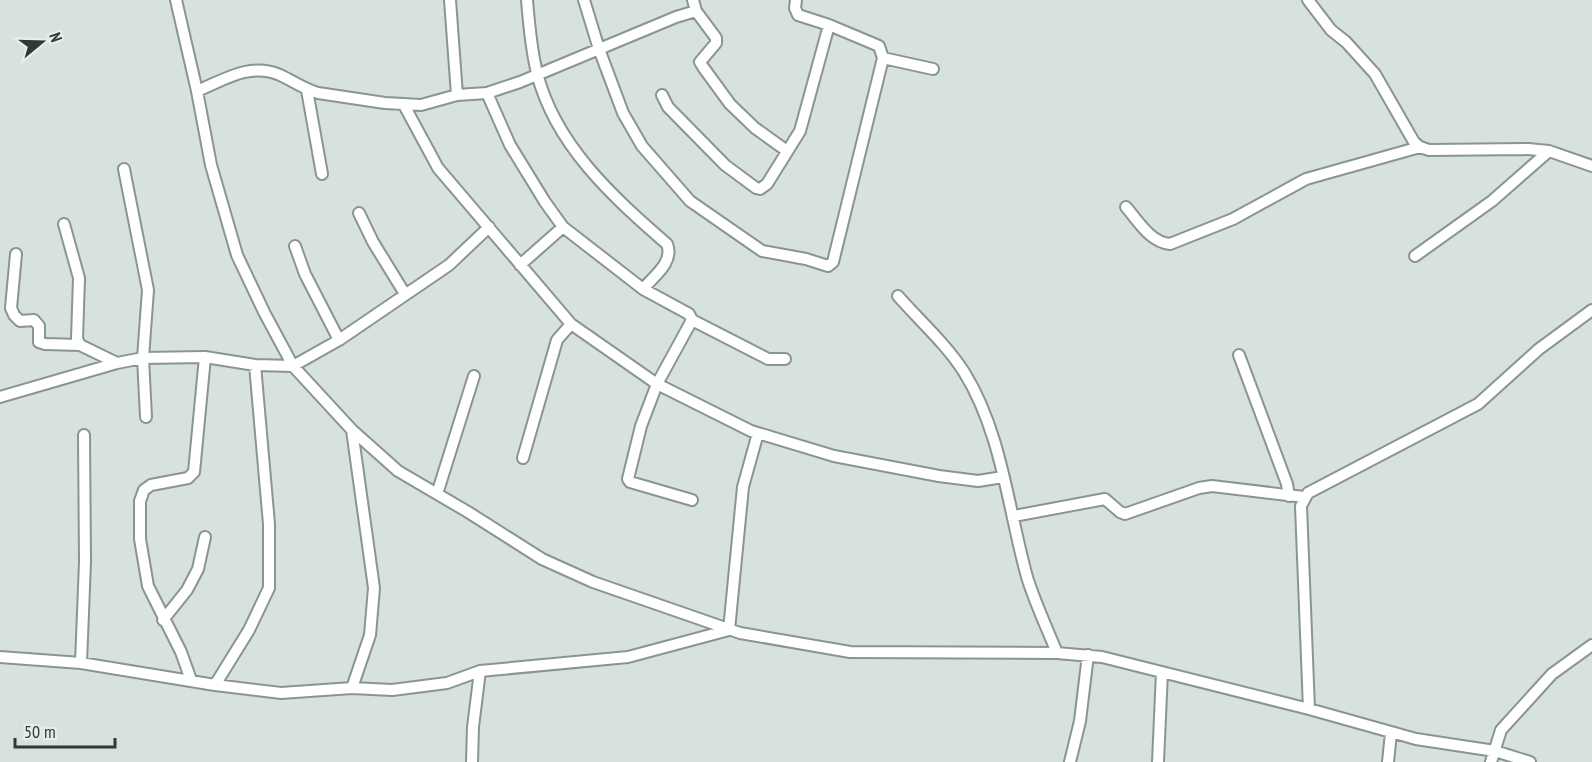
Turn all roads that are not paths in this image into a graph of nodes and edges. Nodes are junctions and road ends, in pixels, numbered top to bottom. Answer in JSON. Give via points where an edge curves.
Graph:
{"nodes":[{"id":1,"x":176,"y":0,"type":"edge"},
{"id":2,"x":450,"y":0,"type":"edge"},
{"id":3,"x":526,"y":0,"type":"edge"},
{"id":4,"x":584,"y":0,"type":"edge"},
{"id":5,"x":796,"y":0,"type":"edge"},
{"id":6,"x":1308,"y":0,"type":"edge"},
{"id":7,"x":694,"y":5,"type":"edge"},
{"id":8,"x":829,"y":25,"type":"junction"},
{"id":9,"x":599,"y":49,"type":"junction"},
{"id":10,"x":883,"y":58,"type":"junction"},
{"id":11,"x":933,"y":69,"type":"dead end"},
{"id":12,"x":537,"y":75,"type":"junction"},
{"id":13,"x":307,"y":90,"type":"junction"},
{"id":14,"x":197,"y":91,"type":"junction"},
{"id":15,"x":487,"y":93,"type":"junction"},
{"id":16,"x":457,"y":95,"type":"junction"},
{"id":17,"x":662,"y":95,"type":"dead end"},
{"id":18,"x":404,"y":105,"type":"junction"},
{"id":19,"x":1420,"y":147,"type":"junction"},
{"id":20,"x":787,"y":151,"type":"junction"},
{"id":21,"x":1549,"y":151,"type":"junction"},
{"id":22,"x":1592,"y":166,"type":"edge"},
{"id":23,"x":124,"y":169,"type":"dead end"},
{"id":24,"x":322,"y":174,"type":"dead end"},
{"id":25,"x":1126,"y":207,"type":"dead end"},
{"id":26,"x":359,"y":213,"type":"dead end"},
{"id":27,"x":64,"y":224,"type":"dead end"},
{"id":28,"x":489,"y":227,"type":"junction"},
{"id":29,"x":563,"y":227,"type":"junction"},
{"id":30,"x":296,"y":246,"type":"dead end"},
{"id":31,"x":16,"y":254,"type":"dead end"},
{"id":32,"x":1415,"y":256,"type":"dead end"},
{"id":33,"x":520,"y":265,"type":"junction"},
{"id":34,"x":642,"y":289,"type":"junction"},
{"id":35,"x":405,"y":294,"type":"junction"},
{"id":36,"x":898,"y":296,"type":"dead end"},
{"id":37,"x":1592,"y":310,"type":"edge"},
{"id":38,"x":692,"y":320,"type":"junction"},
{"id":39,"x":571,"y":324,"type":"junction"},
{"id":40,"x":339,"y":340,"type":"junction"},
{"id":41,"x":80,"y":345,"type":"junction"},
{"id":42,"x":1239,"y":355,"type":"dead end"},
{"id":43,"x":205,"y":357,"type":"junction"},
{"id":44,"x":143,"y":358,"type":"junction"},
{"id":45,"x":785,"y":359,"type":"dead end"},
{"id":46,"x":117,"y":363,"type":"junction"},
{"id":47,"x":255,"y":365,"type":"junction"},
{"id":48,"x":293,"y":366,"type":"junction"},
{"id":49,"x":474,"y":376,"type":"dead end"},
{"id":50,"x":657,"y":384,"type":"junction"},
{"id":51,"x":0,"y":397,"type":"edge"},
{"id":52,"x":146,"y":417,"type":"dead end"},
{"id":53,"x":352,"y":430,"type":"junction"},
{"id":54,"x":758,"y":433,"type":"junction"},
{"id":55,"x":84,"y":435,"type":"dead end"},
{"id":56,"x":523,"y":458,"type":"dead end"},
{"id":57,"x":1004,"y":477,"type":"junction"},
{"id":58,"x":437,"y":494,"type":"junction"},
{"id":59,"x":1289,"y":496,"type":"junction"},
{"id":60,"x":1304,"y":498,"type":"junction"},
{"id":61,"x":692,"y":500,"type":"dead end"},
{"id":62,"x":1014,"y":516,"type":"junction"},
{"id":63,"x":205,"y":537,"type":"dead end"},
{"id":64,"x":163,"y":620,"type":"junction"},
{"id":65,"x":729,"y":630,"type":"junction"},
{"id":66,"x":1592,"y":645,"type":"edge"},
{"id":67,"x":1057,"y":653,"type":"junction"},
{"id":68,"x":1088,"y":655,"type":"junction"},
{"id":69,"x":0,"y":657,"type":"edge"},
{"id":70,"x":81,"y":663,"type":"junction"},
{"id":71,"x":480,"y":671,"type":"junction"},
{"id":72,"x":1162,"y":672,"type":"junction"},
{"id":73,"x":191,"y":680,"type":"junction"},
{"id":74,"x":215,"y":685,"type":"junction"},
{"id":75,"x":352,"y":688,"type":"junction"},
{"id":76,"x":1309,"y":709,"type":"junction"},
{"id":77,"x":1391,"y":733,"type":"junction"},
{"id":78,"x":1493,"y":757,"type":"edge"},
{"id":79,"x":472,"y":762,"type":"edge"},
{"id":80,"x":1071,"y":762,"type":"edge"},
{"id":81,"x":1158,"y":762,"type":"edge"},
{"id":82,"x":1388,"y":762,"type":"edge"},
{"id":83,"x":1530,"y":762,"type":"edge"}],
"edges":[{"from":1,"to":14,"type":"street"},
{"from":2,"to":16,"type":"street"},
{"from":3,"to":12,"type":"street"},
{"from":4,"to":9,"type":"street"},
{"from":5,"to":8,"type":"street","via":[[798,15]]},
{"from":6,"to":19,"type":"street","via":[[1375,74]]},
{"from":7,"to":9,"type":"street","via":[[676,17]]},
{"from":7,"to":20,"type":"street","via":[[716,38],[700,62],[703,67],[730,104]]},
{"from":8,"to":10,"type":"street","via":[[879,46]]},
{"from":8,"to":20,"type":"street","via":[[800,131]]},
{"from":9,"to":10,"type":"street","via":[[623,113],[642,146],[690,201],[762,251],[828,266],[833,262]]},
{"from":9,"to":12,"type":"street"},
{"from":10,"to":11,"type":"street"},
{"from":12,"to":15,"type":"street"},
{"from":12,"to":34,"type":"street","via":[[552,112],[576,153],[667,244],[669,259]]},
{"from":13,"to":14,"type":"street","via":[[280,75],[251,69]]},
{"from":13,"to":18,"type":"street"},
{"from":13,"to":24,"type":"street"},
{"from":14,"to":48,"type":"street","via":[[211,165],[237,255]]},
{"from":15,"to":16,"type":"street"},
{"from":15,"to":29,"type":"street","via":[[510,145]]},
{"from":16,"to":18,"type":"street","via":[[421,105]]},
{"from":17,"to":20,"type":"street","via":[[668,107],[725,165],[756,188],[767,184]]},
{"from":18,"to":28,"type":"street","via":[[438,168]]},
{"from":19,"to":21,"type":"street"},
{"from":19,"to":25,"type":"street","via":[[1306,180],[1233,219],[1170,244],[1153,239]]},
{"from":21,"to":22,"type":"street"},
{"from":21,"to":32,"type":"street","via":[[1492,201]]},
{"from":23,"to":44,"type":"street","via":[[148,290]]},
{"from":26,"to":35,"type":"street"},
{"from":27,"to":41,"type":"street","via":[[79,278],[76,339]]},
{"from":28,"to":33,"type":"street"},
{"from":28,"to":35,"type":"street","via":[[449,265]]},
{"from":29,"to":33,"type":"street"},
{"from":29,"to":34,"type":"street"},
{"from":30,"to":40,"type":"street","via":[[305,274]]},
{"from":31,"to":41,"type":"street","via":[[11,308],[14,315],[20,321],[34,320],[39,326],[39,342]]},
{"from":33,"to":39,"type":"street"},
{"from":34,"to":38,"type":"street","via":[[689,314]]},
{"from":35,"to":40,"type":"street"},
{"from":36,"to":57,"type":"street","via":[[964,373],[990,431]]},
{"from":37,"to":60,"type":"street","via":[[1539,349],[1478,404]]},
{"from":38,"to":45,"type":"street","via":[[768,359]]},
{"from":38,"to":50,"type":"street"},
{"from":39,"to":50,"type":"street"},
{"from":39,"to":56,"type":"street","via":[[558,340]]},
{"from":40,"to":48,"type":"street"},
{"from":41,"to":46,"type":"street"},
{"from":42,"to":59,"type":"street"},
{"from":43,"to":44,"type":"street"},
{"from":43,"to":47,"type":"street"},
{"from":43,"to":64,"type":"street","via":[[194,472],[188,478],[151,485],[140,501],[140,539],[148,586]]},
{"from":44,"to":46,"type":"street"},
{"from":44,"to":52,"type":"street"},
{"from":46,"to":51,"type":"street"},
{"from":47,"to":48,"type":"street"},
{"from":47,"to":74,"type":"street","via":[[269,524],[269,588]]},
{"from":48,"to":53,"type":"street"},
{"from":49,"to":58,"type":"street"},
{"from":50,"to":54,"type":"street"},
{"from":50,"to":61,"type":"street","via":[[641,426],[628,479]]},
{"from":53,"to":58,"type":"street","via":[[398,471]]},
{"from":53,"to":75,"type":"street","via":[[374,588],[370,635]]},
{"from":54,"to":57,"type":"street","via":[[834,456],[939,476],[978,481]]},
{"from":54,"to":65,"type":"street","via":[[743,487]]},
{"from":55,"to":70,"type":"street"},
{"from":57,"to":62,"type":"street"},
{"from":58,"to":65,"type":"street","via":[[543,559],[593,582]]},
{"from":59,"to":60,"type":"street"},
{"from":59,"to":62,"type":"street","via":[[1212,486],[1125,514],[1105,498]]},
{"from":60,"to":76,"type":"street","via":[[1301,518]]},
{"from":62,"to":67,"type":"street","via":[[1027,577]]},
{"from":63,"to":64,"type":"street","via":[[198,569]]},
{"from":64,"to":73,"type":"street"},
{"from":65,"to":67,"type":"street","via":[[850,652]]},
{"from":65,"to":71,"type":"street","via":[[628,657]]},
{"from":66,"to":78,"type":"street","via":[[1552,674],[1501,730]]},
{"from":67,"to":68,"type":"street"},
{"from":68,"to":72,"type":"street"},
{"from":68,"to":80,"type":"street"},
{"from":69,"to":70,"type":"street"},
{"from":70,"to":73,"type":"street"},
{"from":71,"to":75,"type":"street","via":[[447,683],[392,690]]},
{"from":71,"to":79,"type":"street"},
{"from":72,"to":76,"type":"street"},
{"from":72,"to":81,"type":"street"},
{"from":73,"to":74,"type":"street"},
{"from":74,"to":75,"type":"street","via":[[281,693]]},
{"from":76,"to":77,"type":"street"},
{"from":77,"to":78,"type":"street"},
{"from":77,"to":82,"type":"street"},
{"from":78,"to":83,"type":"street"}]}
